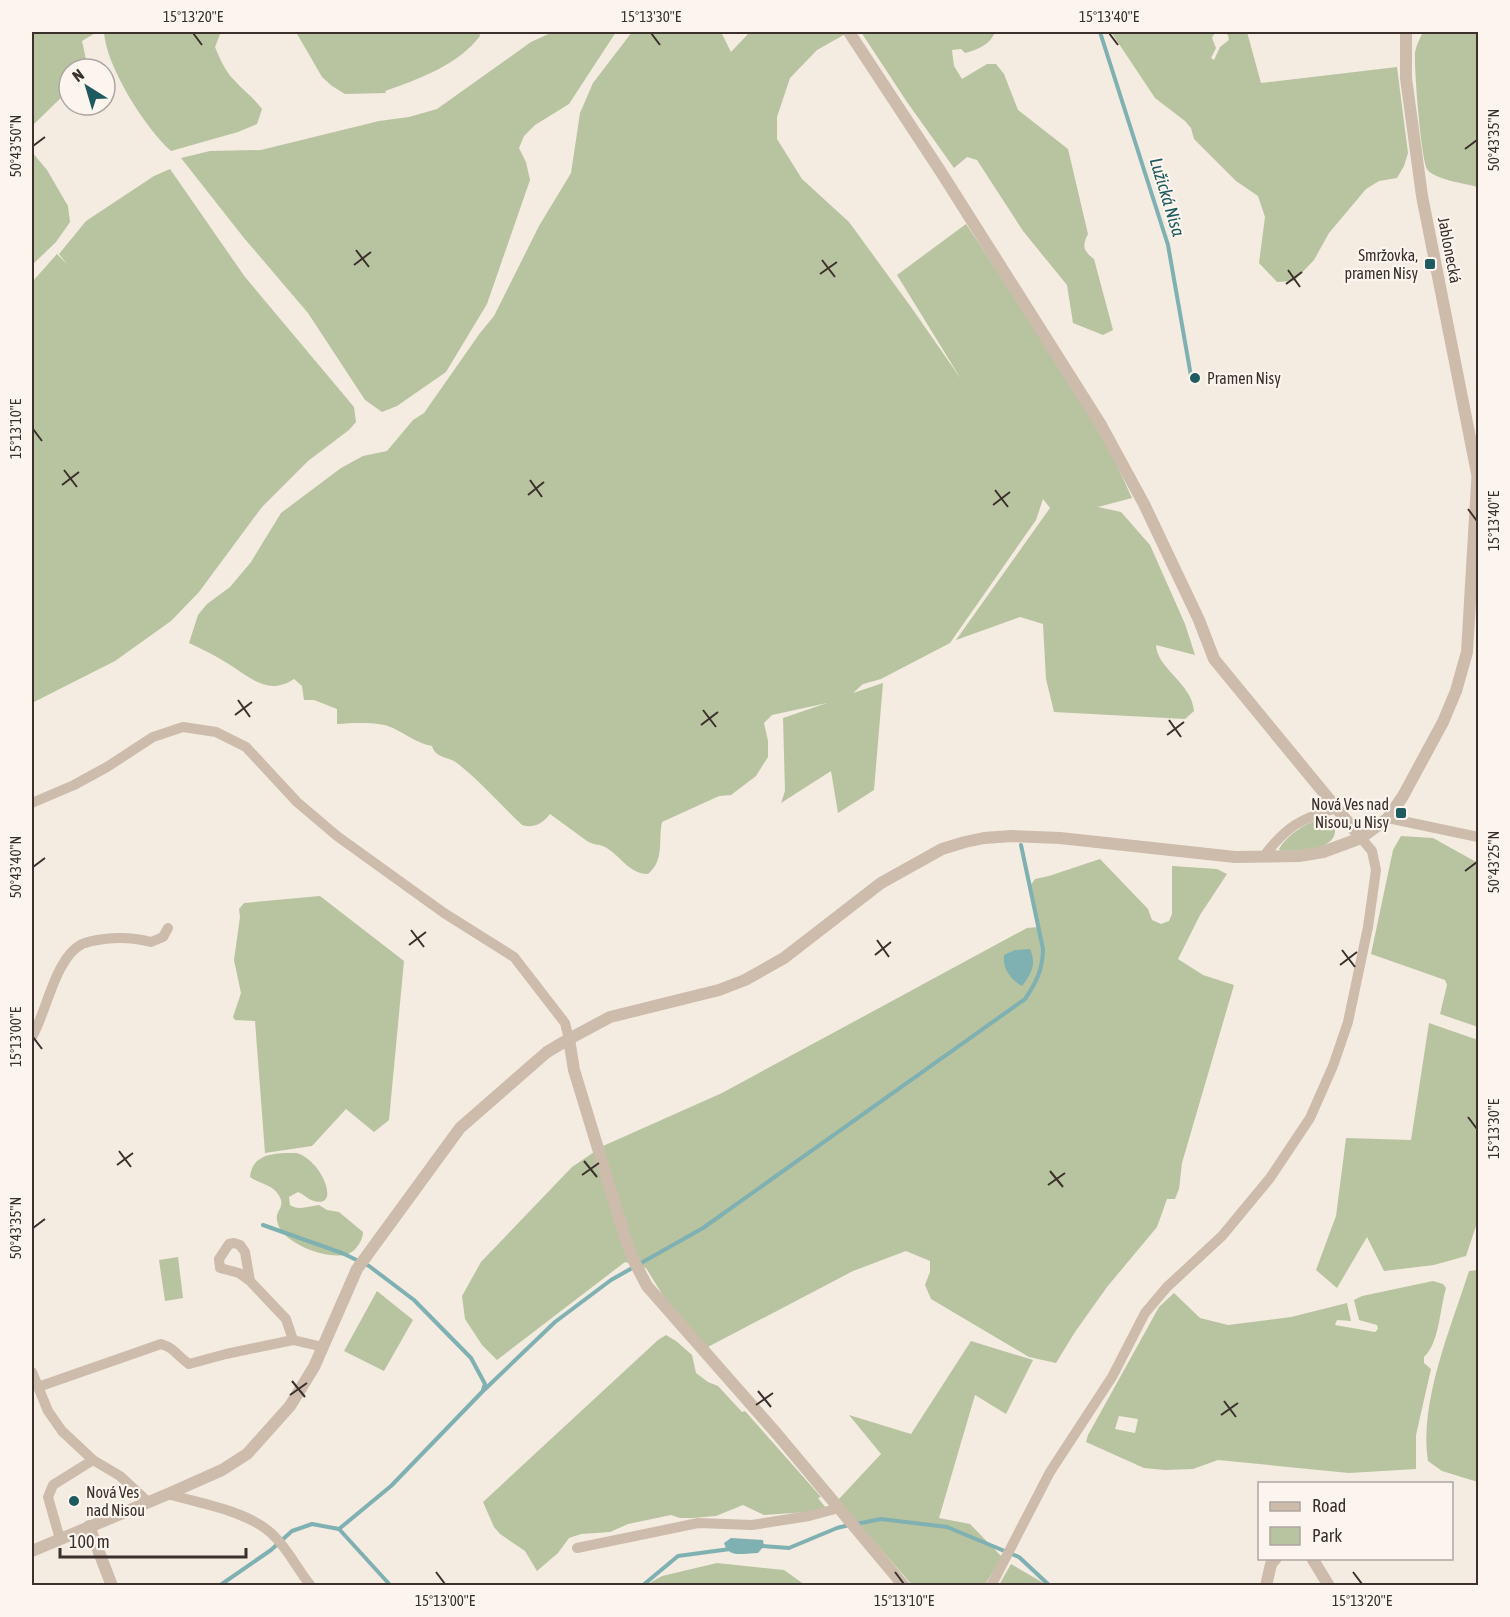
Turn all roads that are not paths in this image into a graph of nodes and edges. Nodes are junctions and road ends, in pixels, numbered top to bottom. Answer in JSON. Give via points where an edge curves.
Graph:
{"nodes":[{"id":1,"x":849,"y":32,"type":"edge"},
{"id":2,"x":1406,"y":32,"type":"edge"},
{"id":3,"x":1478,"y":470,"type":"edge"},
{"id":4,"x":32,"y":803,"type":"edge"},
{"id":5,"x":1336,"y":808,"type":"junction"},
{"id":6,"x":1388,"y":818,"type":"junction"},
{"id":7,"x":1479,"y":837,"type":"edge"},
{"id":8,"x":1361,"y":838,"type":"junction"},
{"id":9,"x":1264,"y":856,"type":"junction"},
{"id":10,"x":168,"y":928,"type":"dead end"},
{"id":11,"x":32,"y":1037,"type":"edge"},
{"id":12,"x":569,"y":1039,"type":"junction"},
{"id":13,"x":250,"y":1281,"type":"dead end"},
{"id":14,"x":293,"y":1340,"type":"junction"},
{"id":15,"x":323,"y":1347,"type":"junction"},
{"id":16,"x":32,"y":1373,"type":"edge"},
{"id":17,"x":38,"y":1387,"type":"junction"},
{"id":18,"x":93,"y":1460,"type":"junction"},
{"id":19,"x":168,"y":1494,"type":"junction"},
{"id":20,"x":148,"y":1502,"type":"junction"},
{"id":21,"x":839,"y":1508,"type":"junction"},
{"id":22,"x":89,"y":1526,"type":"junction"},
{"id":23,"x":60,"y":1539,"type":"junction"},
{"id":24,"x":577,"y":1548,"type":"dead end"},
{"id":25,"x":32,"y":1551,"type":"edge"},
{"id":26,"x":1274,"y":1560,"type":"edge"},
{"id":27,"x":1313,"y":1560,"type":"edge"},
{"id":28,"x":310,"y":1585,"type":"edge"},
{"id":29,"x":112,"y":1586,"type":"edge"},
{"id":30,"x":904,"y":1586,"type":"edge"},
{"id":31,"x":991,"y":1586,"type":"edge"},
{"id":32,"x":1266,"y":1586,"type":"edge"},
{"id":33,"x":1329,"y":1586,"type":"edge"}],
"edges":[{"from":1,"to":5,"type":"street","via":[[1101,425],[1144,504],[1214,660]]},
{"from":2,"to":3,"type":"street","name":"Jablonecká","via":[[1406,78],[1422,196]]},
{"from":3,"to":6,"type":"street","name":"Jablonecká","via":[[1467,652],[1443,722]]},
{"from":4,"to":12,"type":"street","via":[[107,767],[153,737],[183,727],[216,732],[246,747],[297,802],[337,836],[444,914],[514,957],[565,1023]]},
{"from":5,"to":8,"type":"street"},
{"from":5,"to":9,"type":"street","via":[[1295,824]]},
{"from":6,"to":7,"type":"street"},
{"from":6,"to":8,"type":"street","name":"Jablonecká"},
{"from":8,"to":9,"type":"street","name":"Jablonecká","via":[[1323,852]]},
{"from":8,"to":31,"type":"street","via":[[1372,851],[1376,870],[1368,927],[1348,1022],[1310,1118],[1270,1178],[1222,1236],[1145,1313],[1112,1377],[1050,1472]]},
{"from":9,"to":12,"type":"street","name":"Jablonecká","via":[[1235,857],[1060,838],[1012,836],[965,842],[942,849],[881,883],[784,958],[745,980],[610,1017]]},
{"from":10,"to":11,"type":"street","via":[[163,937],[151,942],[116,938],[81,944],[62,964]]},
{"from":12,"to":15,"type":"street","name":"Jablonecká","via":[[547,1052],[460,1128],[357,1269]]},
{"from":12,"to":21,"type":"street","via":[[574,1070],[625,1237],[648,1286]]},
{"from":13,"to":14,"type":"street","via":[[286,1319]]},
{"from":14,"to":15,"type":"street"},
{"from":14,"to":17,"type":"street","via":[[189,1364],[172,1347],[161,1344]]},
{"from":15,"to":19,"type":"street","name":"Jablonecká","via":[[290,1406],[247,1454]]},
{"from":16,"to":17,"type":"street"},
{"from":17,"to":18,"type":"street","via":[[62,1431]]},
{"from":18,"to":20,"type":"street","via":[[120,1476]]},
{"from":18,"to":23,"type":"street","via":[[54,1485],[48,1497]]},
{"from":19,"to":20,"type":"street","name":"Jablonecká"},
{"from":19,"to":28,"type":"street","via":[[238,1515],[266,1528]]},
{"from":20,"to":22,"type":"street","name":"Jablonecká"},
{"from":21,"to":24,"type":"street","via":[[752,1525],[698,1523]]},
{"from":21,"to":30,"type":"street"},
{"from":22,"to":23,"type":"street","name":"Jablonecká"},
{"from":22,"to":29,"type":"street"},
{"from":23,"to":25,"type":"street","name":"Jablonecká"},
{"from":26,"to":32,"type":"street"},
{"from":27,"to":33,"type":"street"}]}
